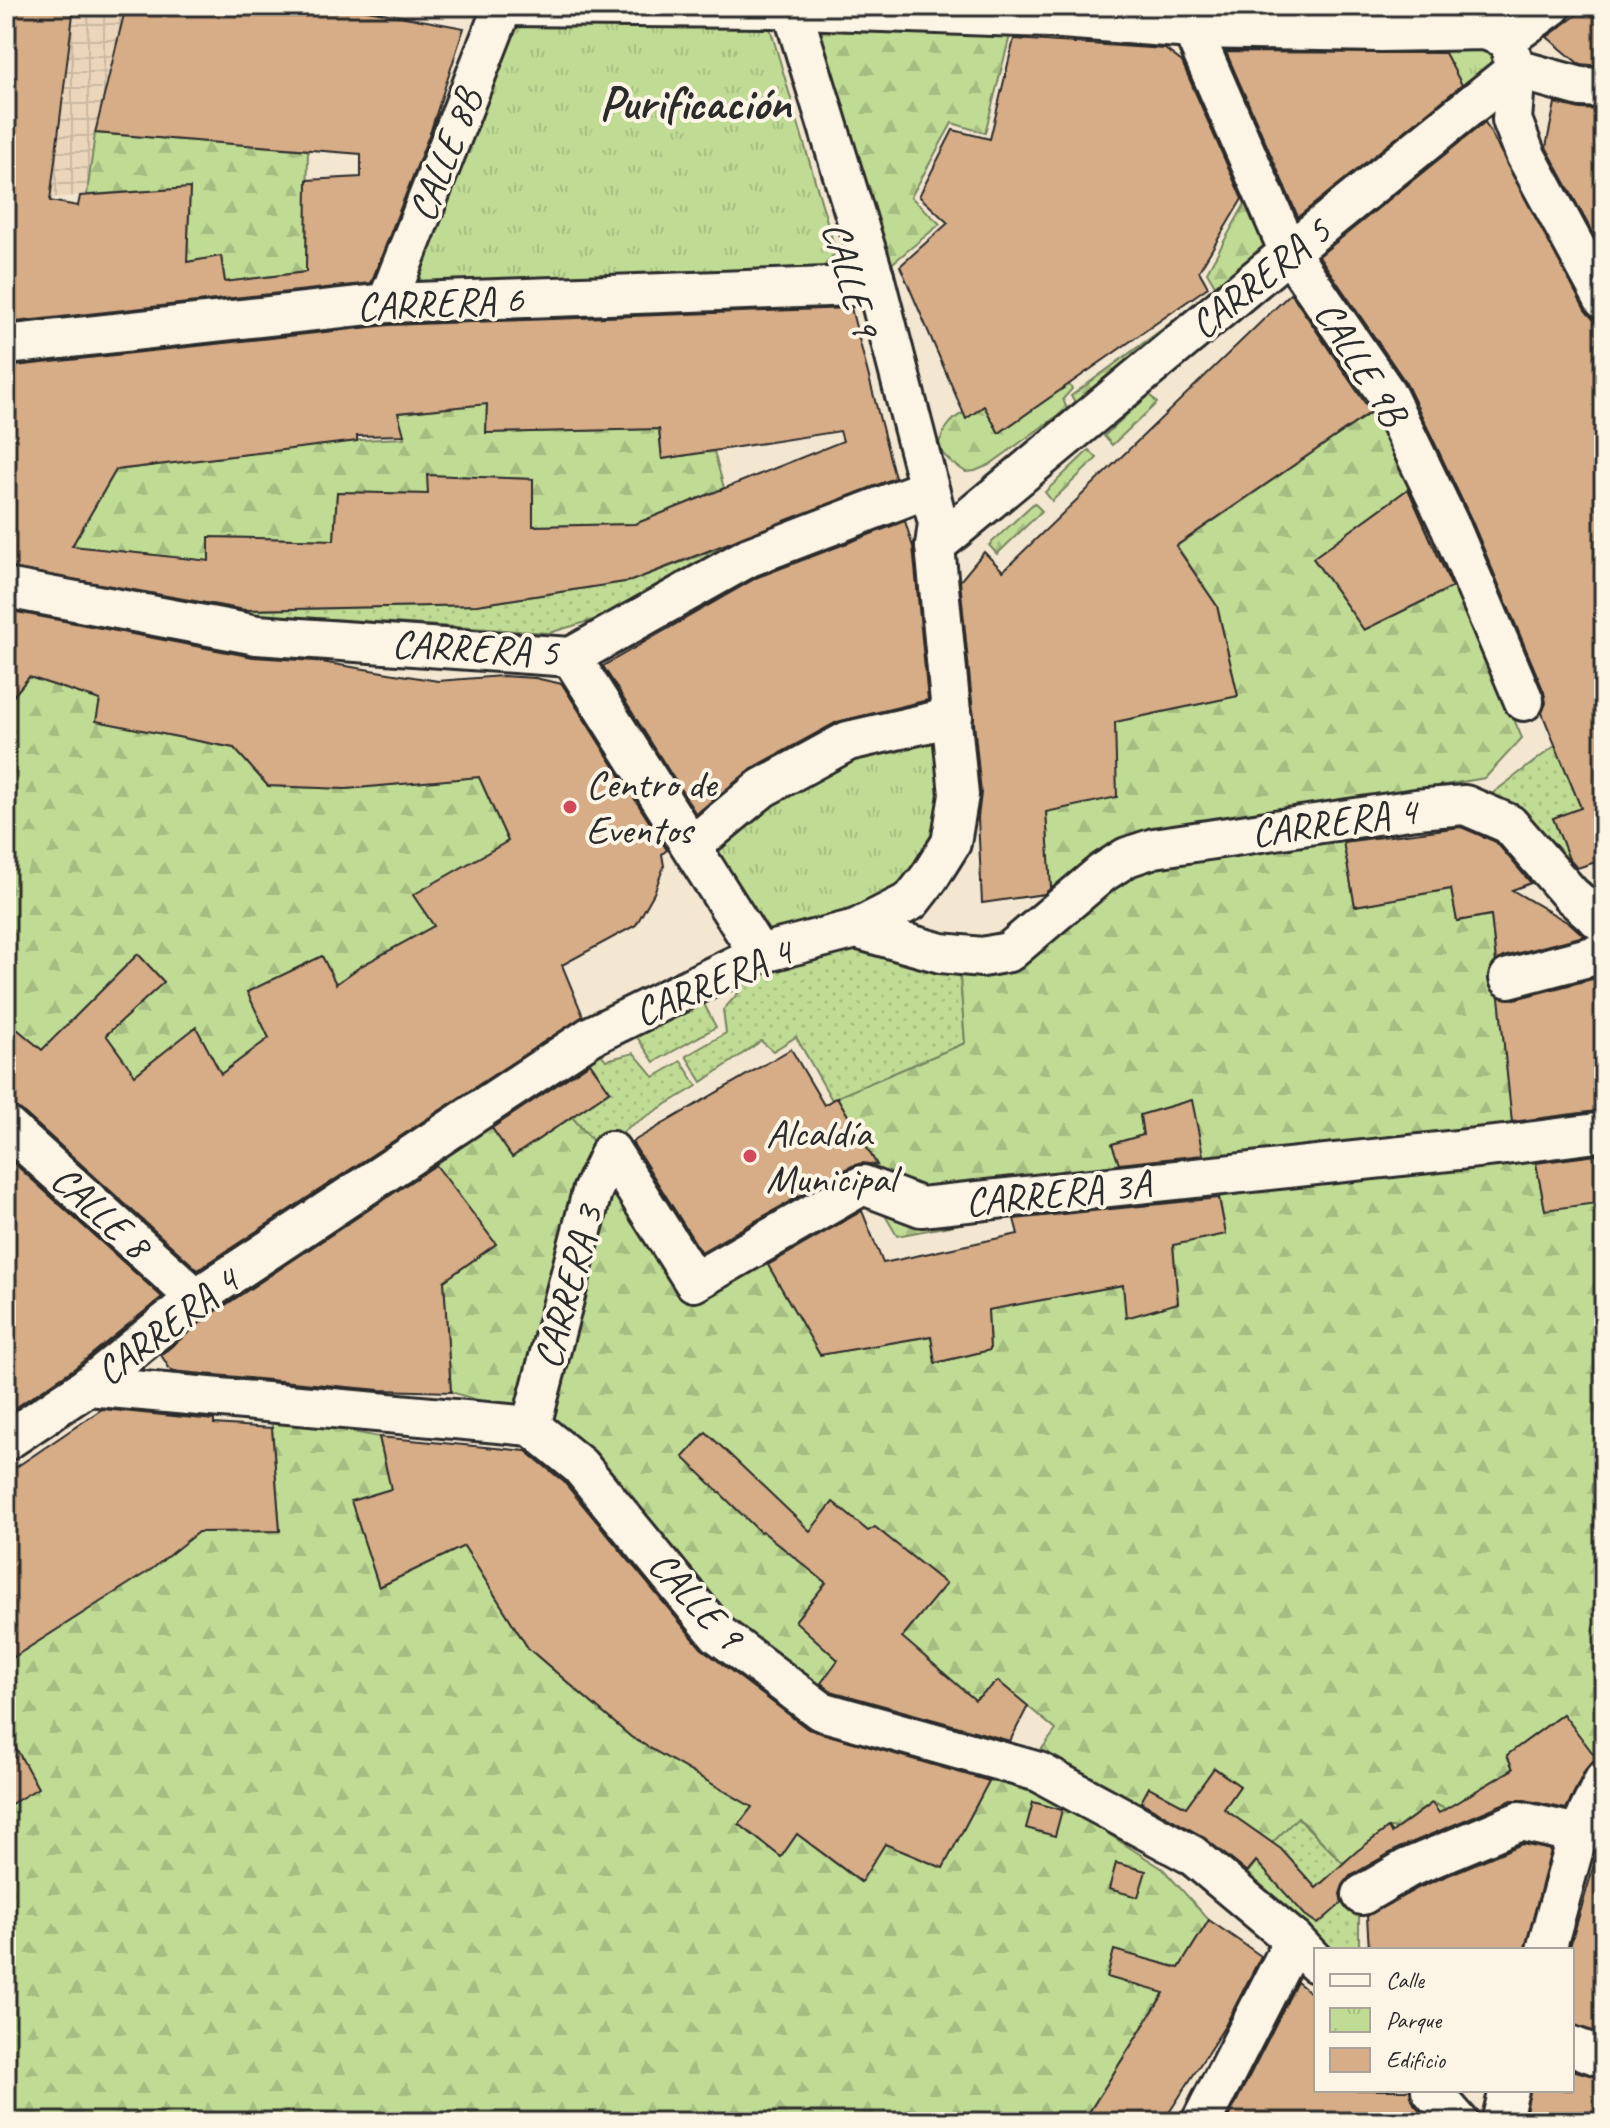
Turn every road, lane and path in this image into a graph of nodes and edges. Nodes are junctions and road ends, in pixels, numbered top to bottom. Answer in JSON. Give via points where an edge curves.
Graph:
{"nodes":[{"id":1,"x":502,"y":6,"type":"edge"},
{"id":2,"x":1552,"y":6,"type":"edge"},
{"id":3,"x":781,"y":8,"type":"edge"},
{"id":4,"x":1048,"y":12,"type":"edge"},
{"id":5,"x":1462,"y":19,"type":"edge"},
{"id":6,"x":1192,"y":29,"type":"junction"},
{"id":7,"x":1512,"y":54,"type":"junction"},
{"id":8,"x":1604,"y":88,"type":"edge"},
{"id":9,"x":1289,"y":252,"type":"junction"},
{"id":10,"x":864,"y":281,"type":"junction"},
{"id":11,"x":1604,"y":300,"type":"edge"},
{"id":12,"x":387,"y":303,"type":"junction"},
{"id":13,"x":6,"y":345,"type":"edge"},
{"id":14,"x":911,"y":495,"type":"junction"},
{"id":15,"x":935,"y":546,"type":"junction"},
{"id":16,"x":6,"y":588,"type":"edge"},
{"id":17,"x":571,"y":657,"type":"junction"},
{"id":18,"x":1524,"y":701,"type":"dead end"},
{"id":19,"x":953,"y":717,"type":"junction"},
{"id":20,"x":692,"y":846,"type":"junction"},
{"id":21,"x":1604,"y":924,"type":"edge"},
{"id":22,"x":856,"y":929,"type":"junction"},
{"id":23,"x":1604,"y":953,"type":"edge"},
{"id":24,"x":759,"y":954,"type":"junction"},
{"id":25,"x":1509,"y":978,"type":"dead end"},
{"id":26,"x":6,"y":1126,"type":"edge"},
{"id":27,"x":1604,"y":1132,"type":"edge"},
{"id":28,"x":611,"y":1151,"type":"joint"},
{"id":29,"x":196,"y":1298,"type":"junction"},
{"id":30,"x":88,"y":1386,"type":"junction"},
{"id":31,"x":531,"y":1426,"type":"junction"},
{"id":32,"x":6,"y":1441,"type":"edge"},
{"id":33,"x":1604,"y":1780,"type":"edge"},
{"id":34,"x":1578,"y":1834,"type":"junction"},
{"id":35,"x":1362,"y":1895,"type":"dead end"},
{"id":36,"x":1547,"y":1948,"type":"edge"},
{"id":37,"x":1305,"y":1952,"type":"edge"},
{"id":38,"x":1574,"y":2047,"type":"edge"},
{"id":39,"x":1604,"y":2058,"type":"edge"},
{"id":40,"x":1433,"y":2092,"type":"edge"},
{"id":41,"x":1508,"y":2092,"type":"edge"},
{"id":42,"x":1201,"y":2122,"type":"edge"},
{"id":43,"x":1459,"y":2122,"type":"edge"},
{"id":44,"x":1501,"y":2122,"type":"edge"}],
"edges":[{"from":1,"to":3,"type":"street"},
{"from":1,"to":12,"type":"street","name":"CALLE 8B"},
{"from":2,"to":7,"type":"street","name":"CARRERA 5"},
{"from":3,"to":4,"type":"street"},
{"from":3,"to":10,"type":"street","name":"CALLE 9"},
{"from":4,"to":6,"type":"street"},
{"from":5,"to":6,"type":"street"},
{"from":5,"to":7,"type":"street","via":[[1485,30]]},
{"from":6,"to":9,"type":"street","name":"CALLE 9B"},
{"from":7,"to":8,"type":"street","via":[[1581,87]]},
{"from":7,"to":9,"type":"street","name":"CARRERA 5"},
{"from":7,"to":11,"type":"street","via":[[1512,120]]},
{"from":9,"to":15,"type":"street","name":"CARRERA 5"},
{"from":9,"to":18,"type":"street","name":"CALLE 9B","via":[[1386,393],[1451,528]]},
{"from":10,"to":12,"type":"street","name":"CARRERA 6"},
{"from":10,"to":14,"type":"street","name":"CALLE 9"},
{"from":10,"to":15,"type":"street","name":"CALLE 9","via":[[938,523]]},
{"from":12,"to":13,"type":"street","name":"CARRERA 6"},
{"from":14,"to":15,"type":"street","name":"CALLE 9","via":[[920,530]]},
{"from":14,"to":17,"type":"street","name":"CARRERA 5","via":[[749,557]]},
{"from":15,"to":19,"type":"street","name":"CALLE 9"},
{"from":16,"to":17,"type":"street","name":"CARRERA 5","via":[[257,635]]},
{"from":17,"to":20,"type":"street"},
{"from":19,"to":20,"type":"street","via":[[848,741],[762,788]]},
{"from":19,"to":22,"type":"street","name":"CALLE 9","via":[[959,795],[951,843],[911,901]]},
{"from":20,"to":24,"type":"street"},
{"from":21,"to":22,"type":"street","name":"CARRERA 4","via":[[1509,824],[1465,805],[1154,848],[1102,873],[1009,952],[982,957],[941,953]]},
{"from":22,"to":24,"type":"street","name":"CARRERA 4"},
{"from":23,"to":25,"type":"street"},
{"from":24,"to":29,"type":"street","name":"CARRERA 4","via":[[591,1036]]},
{"from":26,"to":29,"type":"street","name":"CALLE 8"},
{"from":27,"to":28,"type":"street","name":"CARRERA 3A","via":[[921,1207],[863,1185],[694,1282]]},
{"from":28,"to":31,"type":"street","name":"CARRERA 3","via":[[592,1192]]},
{"from":29,"to":30,"type":"street","name":"CARRERA 4"},
{"from":30,"to":31,"type":"street"},
{"from":30,"to":32,"type":"street","name":"CARRERA 4"},
{"from":31,"to":37,"type":"street","name":"CALLE 9","via":[[580,1466],[718,1634],[821,1711],[1039,1772],[1192,1855]]},
{"from":33,"to":34,"type":"street"},
{"from":34,"to":35,"type":"street","via":[[1520,1821],[1408,1868]]},
{"from":34,"to":36,"type":"street"},
{"from":37,"to":42,"type":"street"},
{"from":38,"to":39,"type":"street"},
{"from":40,"to":43,"type":"street"},
{"from":41,"to":44,"type":"street"}]}
